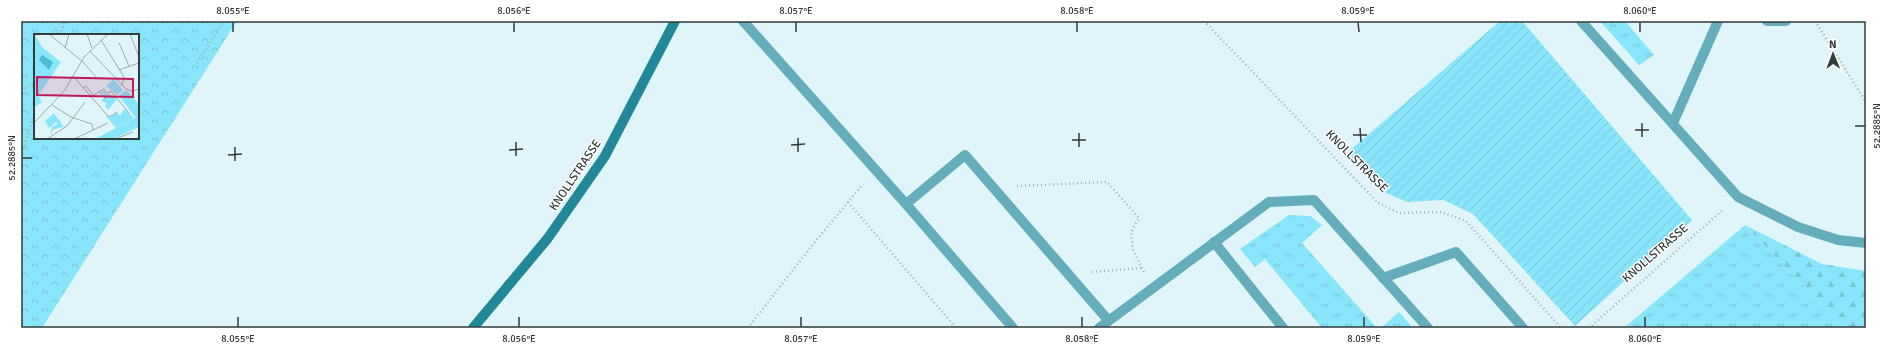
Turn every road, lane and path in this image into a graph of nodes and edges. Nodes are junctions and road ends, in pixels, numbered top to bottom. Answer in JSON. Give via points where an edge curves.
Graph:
{"nodes":[{"id":1,"x":65,"y":21,"type":"edge"},
{"id":2,"x":224,"y":21,"type":"edge"},
{"id":3,"x":675,"y":21,"type":"edge"},
{"id":4,"x":743,"y":21,"type":"edge"},
{"id":5,"x":1204,"y":21,"type":"edge"},
{"id":6,"x":1581,"y":21,"type":"edge"},
{"id":7,"x":1718,"y":21,"type":"edge"},
{"id":8,"x":1767,"y":21,"type":"edge"},
{"id":9,"x":1786,"y":21,"type":"edge"},
{"id":10,"x":1815,"y":21,"type":"edge"},
{"id":11,"x":60,"y":34,"type":"edge"},
{"id":12,"x":197,"y":63,"type":"dead end"},
{"id":13,"x":34,"y":84,"type":"edge"},
{"id":14,"x":21,"y":90,"type":"edge"},
{"id":15,"x":1866,"y":102,"type":"edge"},
{"id":16,"x":34,"y":113,"type":"edge"},
{"id":17,"x":1673,"y":123,"type":"junction"},
{"id":18,"x":21,"y":157,"type":"edge"},
{"id":19,"x":874,"y":170,"type":"junction"},
{"id":20,"x":992,"y":187,"type":"junction"},
{"id":21,"x":1738,"y":197,"type":"junction"},
{"id":22,"x":848,"y":202,"type":"junction"},
{"id":23,"x":906,"y":204,"type":"junction"},
{"id":24,"x":1214,"y":242,"type":"junction"},
{"id":25,"x":1866,"y":243,"type":"edge"},
{"id":26,"x":1141,"y":268,"type":"junction"},
{"id":27,"x":1068,"y":274,"type":"junction"},
{"id":28,"x":1384,"y":278,"type":"junction"},
{"id":29,"x":1155,"y":286,"type":"junction"},
{"id":30,"x":1108,"y":320,"type":"junction"},
{"id":31,"x":473,"y":328,"type":"edge"},
{"id":32,"x":748,"y":328,"type":"edge"},
{"id":33,"x":956,"y":328,"type":"edge"},
{"id":34,"x":1013,"y":328,"type":"edge"},
{"id":35,"x":1099,"y":328,"type":"edge"},
{"id":36,"x":1283,"y":328,"type":"edge"},
{"id":37,"x":1428,"y":328,"type":"edge"},
{"id":38,"x":1523,"y":328,"type":"edge"},
{"id":39,"x":1561,"y":328,"type":"edge"},
{"id":40,"x":1589,"y":328,"type":"edge"}],
"edges":[{"from":1,"to":11,"type":"path"},
{"from":2,"to":12,"type":"path"},
{"from":3,"to":31,"type":"street","name":"KNOLLSTRASSE","via":[[605,156],[548,238]]},
{"from":4,"to":19,"type":"lane"},
{"from":5,"to":39,"type":"path","name":"KNOLLSTRASSE","via":[[1377,202],[1399,213],[1441,212],[1466,222]]},
{"from":6,"to":17,"type":"lane"},
{"from":7,"to":17,"type":"lane"},
{"from":8,"to":9,"type":"lane"},
{"from":10,"to":15,"type":"path"},
{"from":13,"to":14,"type":"path"},
{"from":16,"to":18,"type":"path"},
{"from":17,"to":21,"type":"lane"},
{"from":19,"to":22,"type":"path"},
{"from":19,"to":23,"type":"lane"},
{"from":20,"to":23,"type":"lane","via":[[965,155]]},
{"from":20,"to":26,"type":"path","via":[[1107,182],[1139,218],[1131,232],[1133,250]]},
{"from":20,"to":27,"type":"lane"},
{"from":21,"to":25,"type":"lane","via":[[1798,227],[1838,240]]},
{"from":21,"to":40,"type":"path","name":"KNOLLSTRASSE"},
{"from":22,"to":32,"type":"path"},
{"from":22,"to":33,"type":"path"},
{"from":23,"to":34,"type":"lane"},
{"from":24,"to":28,"type":"lane","via":[[1269,202],[1314,200]]},
{"from":24,"to":29,"type":"lane"},
{"from":24,"to":36,"type":"lane"},
{"from":26,"to":27,"type":"path"},
{"from":26,"to":29,"type":"path"},
{"from":27,"to":30,"type":"lane"},
{"from":28,"to":37,"type":"lane"},
{"from":28,"to":38,"type":"lane","via":[[1456,252]]},
{"from":29,"to":30,"type":"lane"},
{"from":30,"to":35,"type":"lane"}]}
